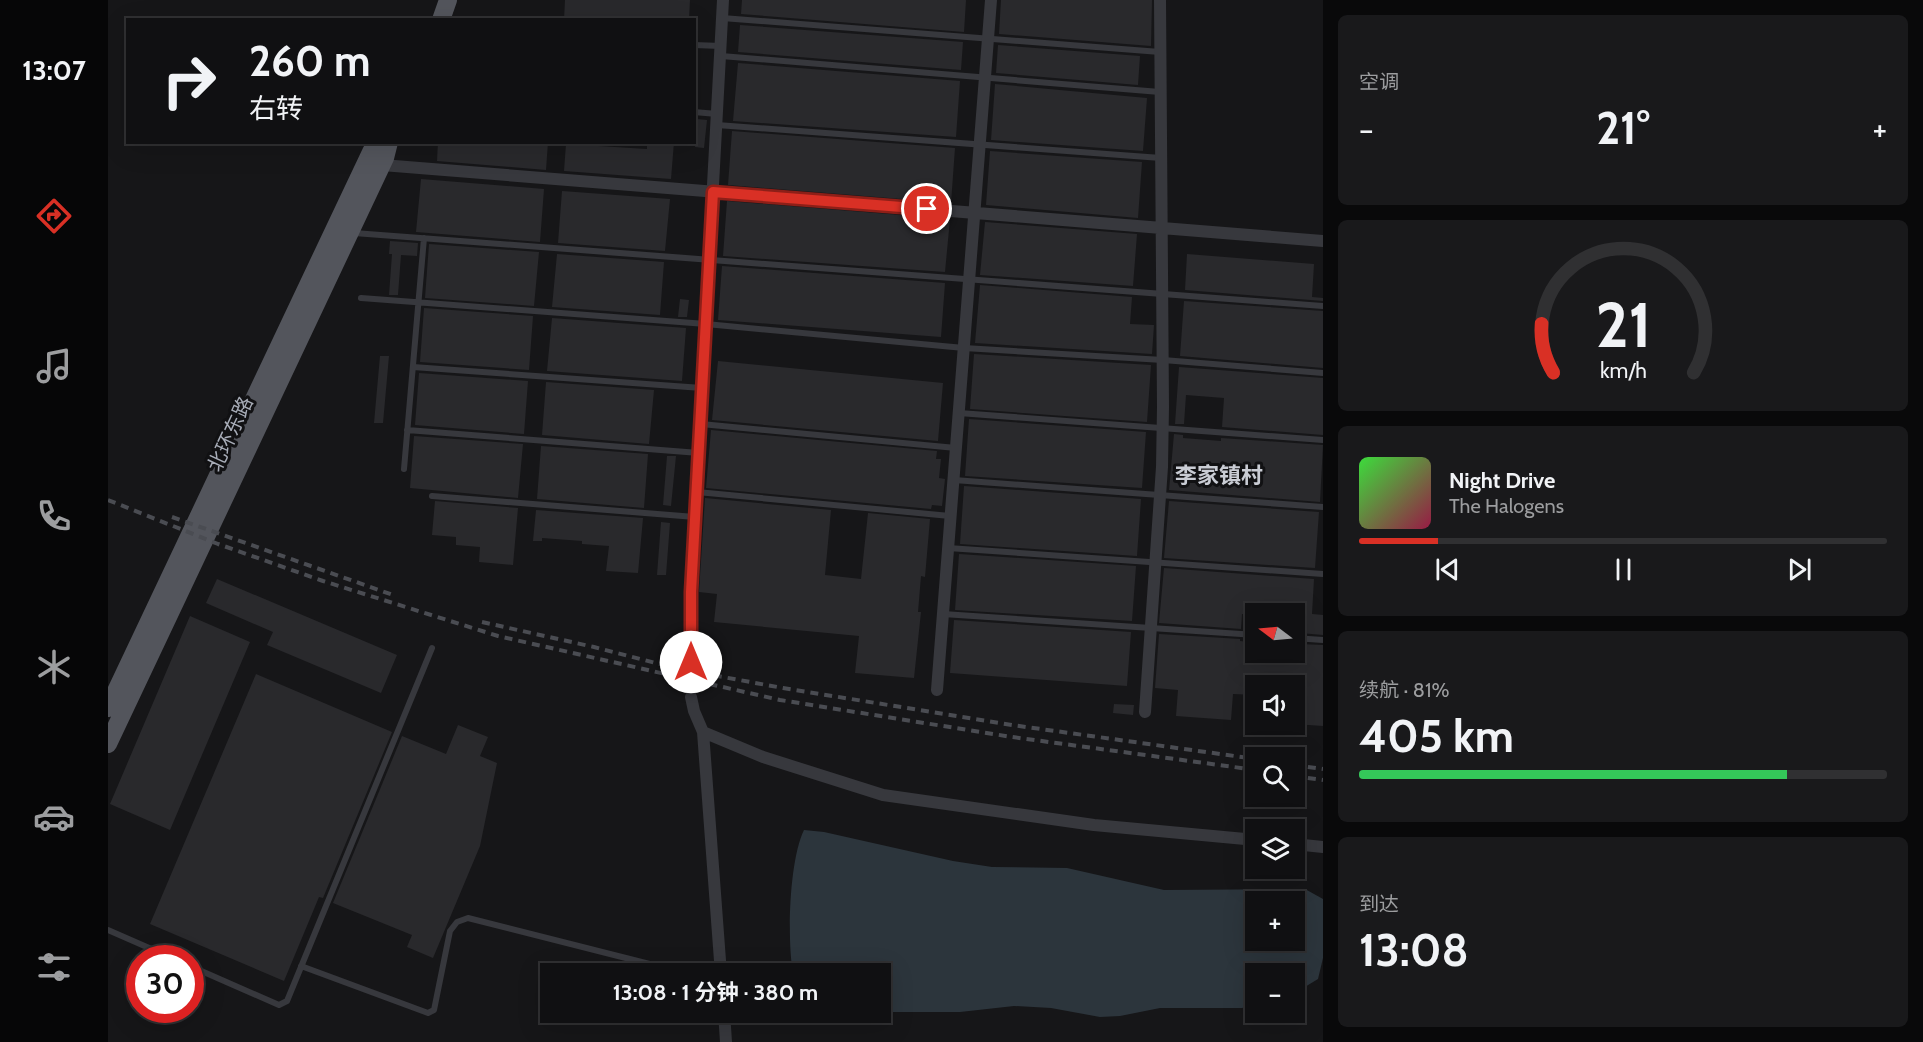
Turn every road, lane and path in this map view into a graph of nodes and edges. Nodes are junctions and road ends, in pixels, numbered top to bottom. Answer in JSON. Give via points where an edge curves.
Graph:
{"nodes":[{"id":1,"x":448,"y":0,"type":"edge"},
{"id":2,"x":723,"y":0,"type":"edge"},
{"id":3,"x":991,"y":0,"type":"edge"},
{"id":4,"x":1160,"y":0,"type":"edge"},
{"id":5,"x":442,"y":18,"type":"edge"},
{"id":6,"x":723,"y":18,"type":"junction"},
{"id":7,"x":988,"y":39,"type":"junction"},
{"id":8,"x":696,"y":45,"type":"edge"},
{"id":9,"x":721,"y":51,"type":"junction"},
{"id":10,"x":1160,"y":52,"type":"junction"},
{"id":11,"x":985,"y":78,"type":"junction"},
{"id":12,"x":1160,"y":92,"type":"junction"},
{"id":13,"x":696,"y":113,"type":"edge"},
{"id":14,"x":717,"y":120,"type":"junction"},
{"id":15,"x":377,"y":144,"type":"edge"},
{"id":16,"x":388,"y":144,"type":"edge"},
{"id":17,"x":980,"y":145,"type":"junction"},
{"id":18,"x":1161,"y":158,"type":"junction"},
{"id":19,"x":382,"y":165,"type":"junction"},
{"id":20,"x":713,"y":192,"type":"junction"},
{"id":21,"x":974,"y":212,"type":"junction"},
{"id":22,"x":1162,"y":227,"type":"junction"},
{"id":23,"x":350,"y":232,"type":"junction"},
{"id":24,"x":424,"y":238,"type":"junction"},
{"id":25,"x":1323,"y":241,"type":"edge"},
{"id":26,"x":710,"y":260,"type":"junction"},
{"id":27,"x":969,"y":280,"type":"junction"},
{"id":28,"x":1162,"y":296,"type":"junction"},
{"id":29,"x":362,"y":298,"type":"dead end"},
{"id":30,"x":418,"y":302,"type":"junction"},
{"id":31,"x":1323,"y":306,"type":"edge"},
{"id":32,"x":706,"y":324,"type":"junction"},
{"id":33,"x":964,"y":348,"type":"junction"},
{"id":34,"x":1163,"y":360,"type":"junction"},
{"id":35,"x":413,"y":367,"type":"junction"},
{"id":36,"x":1323,"y":373,"type":"edge"},
{"id":37,"x":703,"y":388,"type":"junction"},
{"id":38,"x":958,"y":413,"type":"junction"},
{"id":39,"x":701,"y":424,"type":"junction"},
{"id":40,"x":1162,"y":428,"type":"junction"},
{"id":41,"x":407,"y":430,"type":"junction"},
{"id":42,"x":1323,"y":440,"type":"edge"},
{"id":43,"x":956,"y":448,"type":"junction"},
{"id":44,"x":699,"y":453,"type":"junction"},
{"id":45,"x":404,"y":470,"type":"dead end"},
{"id":46,"x":953,"y":480,"type":"junction"},
{"id":47,"x":697,"y":492,"type":"junction"},
{"id":48,"x":1160,"y":495,"type":"junction"},
{"id":49,"x":432,"y":496,"type":"dead end"},
{"id":50,"x":1323,"y":507,"type":"edge"},
{"id":51,"x":951,"y":516,"type":"junction"},
{"id":52,"x":695,"y":517,"type":"junction"},
{"id":53,"x":948,"y":548,"type":"junction"},
{"id":54,"x":1155,"y":562,"type":"junction"},
{"id":55,"x":1323,"y":574,"type":"edge"},
{"id":56,"x":943,"y":614,"type":"junction"},
{"id":57,"x":1151,"y":628,"type":"junction"},
{"id":58,"x":1245,"y":634,"type":"edge"},
{"id":59,"x":1305,"y":639,"type":"edge"},
{"id":60,"x":1323,"y":640,"type":"edge"},
{"id":61,"x":432,"y":648,"type":"dead end"},
{"id":62,"x":691,"y":662,"type":"tunnel mouth"},
{"id":63,"x":937,"y":690,"type":"dead end"},
{"id":64,"x":692,"y":697,"type":"tunnel mouth"},
{"id":65,"x":108,"y":708,"type":"edge"},
{"id":66,"x":1145,"y":712,"type":"dead end"},
{"id":67,"x":703,"y":732,"type":"junction"},
{"id":68,"x":108,"y":744,"type":"edge"},
{"id":69,"x":1245,"y":839,"type":"edge"},
{"id":70,"x":1305,"y":845,"type":"edge"},
{"id":71,"x":1323,"y":847,"type":"edge"},
{"id":72,"x":108,"y":930,"type":"edge"},
{"id":73,"x":142,"y":945,"type":"edge"},
{"id":74,"x":646,"y":963,"type":"edge"},
{"id":75,"x":720,"y":963,"type":"edge"},
{"id":76,"x":301,"y":966,"type":"junction"},
{"id":77,"x":204,"y":972,"type":"edge"},
{"id":78,"x":725,"y":1023,"type":"edge"},
{"id":79,"x":726,"y":1042,"type":"edge"}],
"edges":[{"from":1,"to":5,"type":"main road"},
{"from":2,"to":6,"type":"street"},
{"from":3,"to":7,"type":"street"},
{"from":4,"to":10,"type":"street"},
{"from":6,"to":7,"type":"lane"},
{"from":6,"to":9,"type":"street"},
{"from":7,"to":10,"type":"lane"},
{"from":7,"to":11,"type":"street"},
{"from":8,"to":9,"type":"lane"},
{"from":9,"to":11,"type":"lane"},
{"from":9,"to":14,"type":"street"},
{"from":10,"to":12,"type":"street"},
{"from":11,"to":12,"type":"lane"},
{"from":11,"to":17,"type":"street"},
{"from":12,"to":18,"type":"street"},
{"from":13,"to":14,"type":"lane"},
{"from":14,"to":17,"type":"lane"},
{"from":14,"to":20,"type":"street"},
{"from":15,"to":65,"type":"main road","name":"北环东路"},
{"from":16,"to":19,"type":"main road","name":"北环东路"},
{"from":17,"to":18,"type":"lane"},
{"from":17,"to":21,"type":"street"},
{"from":18,"to":22,"type":"street"},
{"from":19,"to":20,"type":"street"},
{"from":19,"to":23,"type":"main road","name":"北环东路"},
{"from":20,"to":21,"type":"street"},
{"from":20,"to":26,"type":"street"},
{"from":21,"to":22,"type":"street"},
{"from":21,"to":27,"type":"street"},
{"from":22,"to":25,"type":"street"},
{"from":22,"to":28,"type":"street"},
{"from":23,"to":24,"type":"lane"},
{"from":23,"to":68,"type":"main road","name":"北环东路"},
{"from":24,"to":26,"type":"lane"},
{"from":24,"to":30,"type":"lane"},
{"from":26,"to":27,"type":"lane"},
{"from":26,"to":32,"type":"street"},
{"from":27,"to":28,"type":"lane"},
{"from":27,"to":33,"type":"street"},
{"from":28,"to":31,"type":"lane"},
{"from":28,"to":34,"type":"street"},
{"from":29,"to":30,"type":"lane"},
{"from":30,"to":32,"type":"lane"},
{"from":30,"to":35,"type":"lane"},
{"from":32,"to":33,"type":"lane"},
{"from":32,"to":37,"type":"street"},
{"from":33,"to":34,"type":"lane"},
{"from":33,"to":38,"type":"street"},
{"from":34,"to":36,"type":"lane"},
{"from":34,"to":40,"type":"street"},
{"from":35,"to":37,"type":"lane"},
{"from":35,"to":41,"type":"lane"},
{"from":37,"to":39,"type":"street"},
{"from":38,"to":40,"type":"lane"},
{"from":38,"to":43,"type":"street"},
{"from":39,"to":43,"type":"lane"},
{"from":39,"to":44,"type":"street"},
{"from":40,"to":42,"type":"lane"},
{"from":40,"to":48,"type":"street"},
{"from":41,"to":44,"type":"lane"},
{"from":41,"to":45,"type":"lane"},
{"from":43,"to":46,"type":"street"},
{"from":44,"to":47,"type":"street"},
{"from":46,"to":48,"type":"lane"},
{"from":46,"to":51,"type":"street"},
{"from":47,"to":51,"type":"lane"},
{"from":47,"to":52,"type":"street"},
{"from":48,"to":50,"type":"lane"},
{"from":48,"to":54,"type":"street"},
{"from":49,"to":52,"type":"lane"},
{"from":51,"to":53,"type":"street"},
{"from":52,"to":62,"type":"street"},
{"from":53,"to":54,"type":"lane"},
{"from":53,"to":56,"type":"street"},
{"from":54,"to":55,"type":"lane"},
{"from":54,"to":57,"type":"street"},
{"from":56,"to":57,"type":"lane"},
{"from":56,"to":63,"type":"street"},
{"from":57,"to":58,"type":"lane"},
{"from":57,"to":66,"type":"street"},
{"from":59,"to":60,"type":"lane"},
{"from":61,"to":76,"type":"lane"},
{"from":64,"to":67,"type":"street"},
{"from":67,"to":69,"type":"street","via":[[763,757],[883,795],[1094,825]]},
{"from":67,"to":75,"type":"street"},
{"from":70,"to":71,"type":"street"},
{"from":72,"to":73,"type":"lane"},
{"from":74,"to":76,"type":"lane","via":[[468,918],[457,922],[450,931],[435,1010],[428,1013]]},
{"from":76,"to":77,"type":"lane","via":[[287,1001],[279,1005]]},
{"from":78,"to":79,"type":"street"}]}
